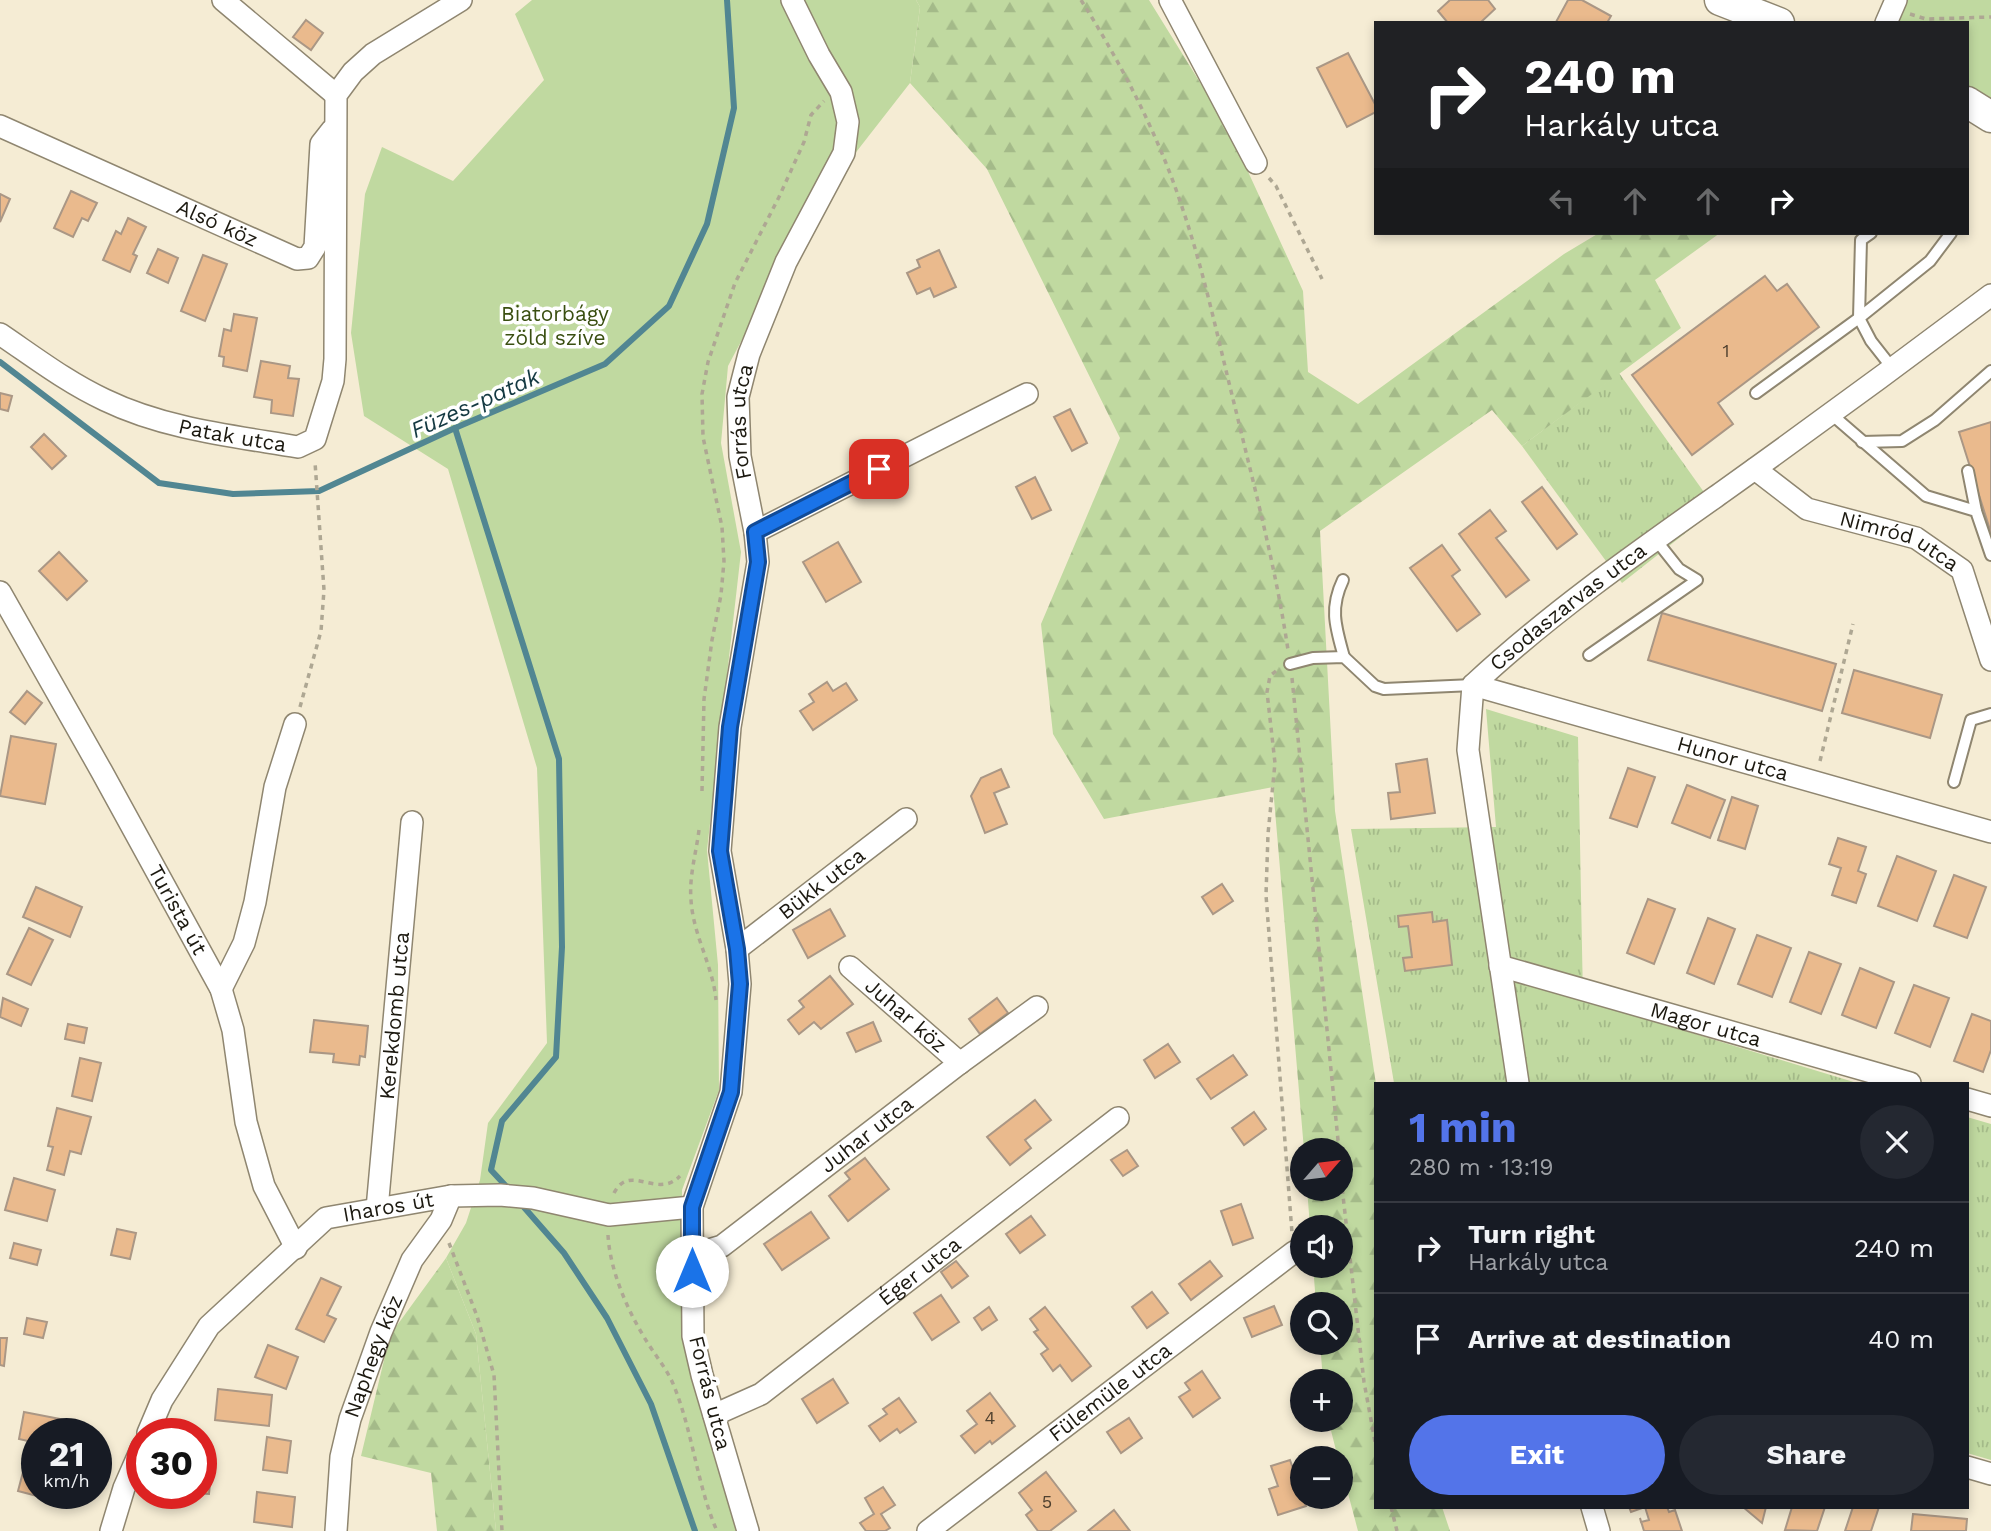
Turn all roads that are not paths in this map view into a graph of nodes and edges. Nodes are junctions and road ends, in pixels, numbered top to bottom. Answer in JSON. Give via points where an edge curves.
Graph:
{"nodes":[{"id":1,"x":223,"y":0,"type":"edge"},
{"id":2,"x":461,"y":0,"type":"edge"},
{"id":3,"x":792,"y":0,"type":"edge"},
{"id":4,"x":1170,"y":0,"type":"edge"},
{"id":5,"x":1720,"y":0,"type":"edge"},
{"id":6,"x":1774,"y":21,"type":"edge"},
{"id":7,"x":336,"y":95,"type":"junction"},
{"id":8,"x":1969,"y":103,"type":"edge"},
{"id":9,"x":1991,"y":117,"type":"edge"},
{"id":10,"x":0,"y":126,"type":"edge"},
{"id":11,"x":334,"y":127,"type":"junction"},
{"id":12,"x":1256,"y":163,"type":"road end"},
{"id":13,"x":1868,"y":235,"type":"edge"},
{"id":14,"x":1950,"y":235,"type":"edge"},
{"id":15,"x":1991,"y":295,"type":"edge"},
{"id":16,"x":1859,"y":318,"type":"junction"},
{"id":17,"x":0,"y":334,"type":"edge"},
{"id":18,"x":1893,"y":369,"type":"junction"},
{"id":19,"x":1991,"y":371,"type":"edge"},
{"id":20,"x":1756,"y":393,"type":"dead end"},
{"id":21,"x":1027,"y":394,"type":"dead end"},
{"id":22,"x":1830,"y":413,"type":"junction"},
{"id":23,"x":1862,"y":442,"type":"junction"},
{"id":24,"x":1755,"y":468,"type":"junction"},
{"id":25,"x":1968,"y":471,"type":"dead end"},
{"id":26,"x":1976,"y":510,"type":"junction"},
{"id":27,"x":755,"y":532,"type":"junction"},
{"id":28,"x":1656,"y":540,"type":"junction"},
{"id":29,"x":1991,"y":555,"type":"edge"},
{"id":30,"x":1343,"y":580,"type":"dead end"},
{"id":31,"x":0,"y":592,"type":"edge"},
{"id":32,"x":1589,"y":654,"type":"dead end"},
{"id":33,"x":1344,"y":657,"type":"junction"},
{"id":34,"x":1991,"y":660,"type":"edge"},
{"id":35,"x":1290,"y":664,"type":"road end"},
{"id":36,"x":1473,"y":685,"type":"junction"},
{"id":37,"x":1991,"y":715,"type":"edge"},
{"id":38,"x":295,"y":723,"type":"road end"},
{"id":39,"x":1954,"y":782,"type":"dead end"},
{"id":40,"x":906,"y":819,"type":"dead end"},
{"id":41,"x":412,"y":822,"type":"dead end"},
{"id":42,"x":1991,"y":832,"type":"edge"},
{"id":43,"x":737,"y":949,"type":"junction"},
{"id":44,"x":1500,"y":966,"type":"junction"},
{"id":45,"x":850,"y":967,"type":"dead end"},
{"id":46,"x":221,"y":989,"type":"junction"},
{"id":47,"x":1037,"y":1007,"type":"dead end"},
{"id":48,"x":961,"y":1063,"type":"junction"},
{"id":49,"x":1518,"y":1082,"type":"edge"},
{"id":50,"x":1906,"y":1082,"type":"edge"},
{"id":51,"x":1969,"y":1100,"type":"edge"},
{"id":52,"x":1991,"y":1106,"type":"edge"},
{"id":53,"x":1118,"y":1118,"type":"dead end"},
{"id":54,"x":451,"y":1196,"type":"junction"},
{"id":55,"x":692,"y":1207,"type":"junction"},
{"id":56,"x":377,"y":1209,"type":"junction"},
{"id":57,"x":296,"y":1248,"type":"junction"},
{"id":58,"x":692,"y":1255,"type":"junction"},
{"id":59,"x":1290,"y":1255,"type":"edge"},
{"id":60,"x":714,"y":1415,"type":"junction"},
{"id":61,"x":154,"y":1418,"type":"edge"},
{"id":62,"x":1969,"y":1468,"type":"edge"},
{"id":63,"x":1991,"y":1474,"type":"edge"},
{"id":64,"x":126,"y":1483,"type":"edge"},
{"id":65,"x":1593,"y":1509,"type":"edge"},
{"id":66,"x":111,"y":1531,"type":"edge"},
{"id":67,"x":336,"y":1531,"type":"edge"},
{"id":68,"x":748,"y":1531,"type":"edge"},
{"id":69,"x":928,"y":1531,"type":"edge"},
{"id":70,"x":1599,"y":1531,"type":"edge"}],
"edges":[{"from":1,"to":7,"type":"street"},
{"from":2,"to":7,"type":"street","via":[[373,54]]},
{"from":3,"to":27,"type":"street","name":"Forrás utca","via":[[841,92],[848,122],[844,153],[786,262],[749,354],[738,397],[740,456]]},
{"from":4,"to":12,"type":"street"},
{"from":5,"to":6,"type":"main road"},
{"from":7,"to":11,"type":"street","name":"Patak utca"},
{"from":8,"to":9,"type":"main road"},
{"from":10,"to":11,"type":"street","name":"Alsó köz","via":[[297,259],[307,258],[316,247],[321,144]]},
{"from":11,"to":17,"type":"street","name":"Patak utca","via":[[333,381],[315,439],[298,447],[187,428],[76,386]]},
{"from":13,"to":16,"type":"lane","via":[[1861,240]]},
{"from":14,"to":16,"type":"lane","via":[[1930,261]]},
{"from":15,"to":18,"type":"street","name":"Csodaszarvas utca"},
{"from":16,"to":18,"type":"lane"},
{"from":16,"to":20,"type":"lane"},
{"from":18,"to":22,"type":"street","name":"Csodaszarvas utca"},
{"from":19,"to":23,"type":"lane","via":[[1935,420],[1902,440]]},
{"from":21,"to":27,"type":"street"},
{"from":22,"to":23,"type":"lane"},
{"from":22,"to":24,"type":"street","name":"Csodaszarvas utca"},
{"from":23,"to":26,"type":"lane","via":[[1926,496]]},
{"from":24,"to":28,"type":"street","name":"Csodaszarvas utca"},
{"from":24,"to":34,"type":"street","name":"Nimród utca","via":[[1807,509],[1916,538],[1962,570]]},
{"from":25,"to":26,"type":"lane"},
{"from":26,"to":29,"type":"lane"},
{"from":27,"to":43,"type":"street","name":"Forrás utca","via":[[758,562],[730,727],[720,851]]},
{"from":28,"to":32,"type":"lane","via":[[1679,569],[1697,580]]},
{"from":28,"to":36,"type":"street","name":"Csodaszarvas utca","via":[[1505,655]]},
{"from":30,"to":33,"type":"lane","via":[[1335,597],[1335,625]]},
{"from":31,"to":46,"type":"street","name":"Turista út"},
{"from":33,"to":35,"type":"lane"},
{"from":33,"to":36,"type":"lane","via":[[1384,689]]},
{"from":36,"to":42,"type":"street","name":"Hunor utca"},
{"from":36,"to":44,"type":"street","name":"Csodaszarvas utca","via":[[1468,750]]},
{"from":37,"to":39,"type":"lane","via":[[1971,720]]},
{"from":38,"to":46,"type":"street","via":[[275,787],[244,943]]},
{"from":40,"to":43,"type":"street","name":"Bükk utca"},
{"from":41,"to":56,"type":"street","name":"Kerekdomb utca"},
{"from":43,"to":55,"type":"street","name":"Forrás utca","via":[[740,984],[731,1092]]},
{"from":44,"to":49,"type":"street","name":"Csodaszarvas utca"},
{"from":44,"to":50,"type":"street","name":"Magor utca"},
{"from":45,"to":48,"type":"street","name":"Juhar köz"},
{"from":46,"to":57,"type":"street","name":"Turista út","via":[[233,1030],[246,1122],[264,1186]]},
{"from":47,"to":48,"type":"street","name":"Juhar utca"},
{"from":48,"to":58,"type":"street","name":"Juhar utca","via":[[722,1246]]},
{"from":51,"to":52,"type":"street"},
{"from":53,"to":60,"type":"street","name":"Éger utca","via":[[761,1394]]},
{"from":54,"to":55,"type":"street","name":"Iharos út","via":[[533,1198],[609,1215]]},
{"from":54,"to":56,"type":"street","name":"Iharos út"},
{"from":54,"to":67,"type":"street","name":"Naphegy köz","via":[[441,1220],[412,1260],[350,1419],[341,1457]]},
{"from":55,"to":58,"type":"street","name":"Forrás utca"},
{"from":56,"to":57,"type":"street","name":"Iharos út","via":[[326,1219]]},
{"from":57,"to":61,"type":"street","name":"Iharos út","via":[[209,1326]]},
{"from":58,"to":60,"type":"street","name":"Forrás utca","via":[[693,1336]]},
{"from":59,"to":69,"type":"street","name":"Fülemüle utca"},
{"from":60,"to":68,"type":"street","name":"Forrás utca"},
{"from":62,"to":63,"type":"street"},
{"from":64,"to":66,"type":"street"},
{"from":65,"to":70,"type":"street"}]}
